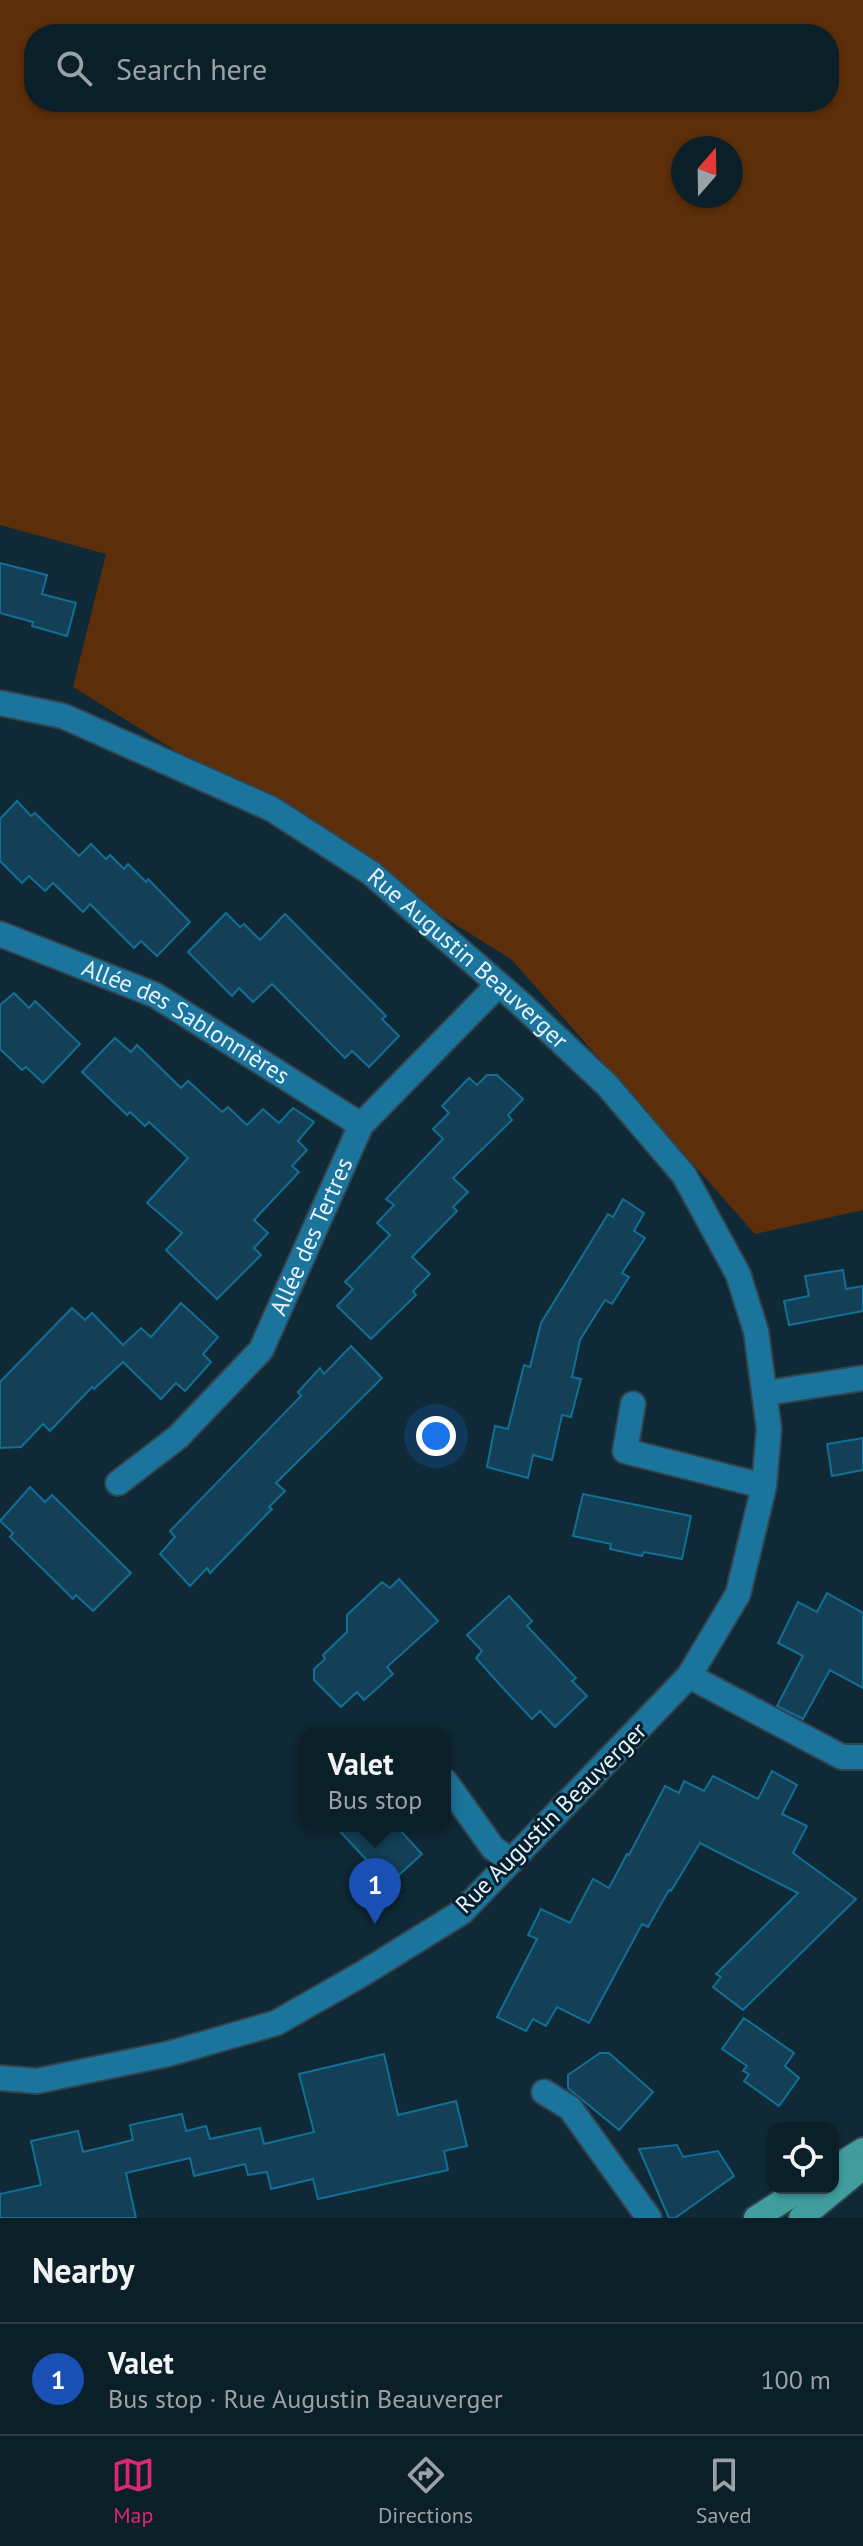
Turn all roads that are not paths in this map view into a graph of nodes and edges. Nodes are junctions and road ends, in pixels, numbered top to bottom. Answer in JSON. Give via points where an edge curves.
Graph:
{"nodes":[{"id":1,"x":0,"y":703,"type":"edge"},
{"id":2,"x":0,"y":934,"type":"edge"},
{"id":3,"x":498,"y":985,"type":"junction"},
{"id":4,"x":361,"y":1125,"type":"junction"},
{"id":5,"x":863,"y":1378,"type":"edge"},
{"id":6,"x":766,"y":1393,"type":"junction"},
{"id":7,"x":633,"y":1404,"type":"dead end"},
{"id":8,"x":118,"y":1483,"type":"dead end"},
{"id":9,"x":764,"y":1486,"type":"junction"},
{"id":10,"x":689,"y":1676,"type":"junction"},
{"id":11,"x":863,"y":1757,"type":"edge"},
{"id":12,"x":451,"y":1789,"type":"edge"},
{"id":13,"x":511,"y":1861,"type":"junction"},
{"id":14,"x":0,"y":2078,"type":"edge"},
{"id":15,"x":544,"y":2092,"type":"dead end"},
{"id":16,"x":863,"y":2150,"type":"edge"},
{"id":17,"x":839,"y":2165,"type":"edge"},
{"id":18,"x":863,"y":2167,"type":"edge"},
{"id":19,"x":794,"y":2194,"type":"edge"},
{"id":20,"x":649,"y":2218,"type":"edge"},
{"id":21,"x":756,"y":2218,"type":"edge"},
{"id":22,"x":801,"y":2218,"type":"edge"}],
"edges":[{"from":1,"to":3,"type":"street","name":"Rue Augustin Beauverger","via":[[63,716],[272,809],[371,873]]},
{"from":2,"to":4,"type":"street","name":"Allée des Sablonnières","via":[[155,995]]},
{"from":3,"to":4,"type":"street","name":"Allée des Tertres"},
{"from":3,"to":6,"type":"street","name":"Rue Augustin Beauverger","via":[[607,1085],[684,1175],[738,1274],[756,1331]]},
{"from":4,"to":8,"type":"street","name":"Allée des Tertres","via":[[261,1350],[178,1437]]},
{"from":5,"to":6,"type":"street"},
{"from":6,"to":9,"type":"street","name":"Rue Augustin Beauverger"},
{"from":7,"to":9,"type":"street","via":[[625,1451]]},
{"from":9,"to":10,"type":"street","name":"Rue Augustin Beauverger","via":[[738,1594]]},
{"from":10,"to":11,"type":"street","via":[[842,1757]]},
{"from":10,"to":13,"type":"street","name":"Rue Augustin Beauverger"},
{"from":12,"to":13,"type":"street","via":[[493,1848]]},
{"from":13,"to":14,"type":"street","name":"Rue Augustin Beauverger","via":[[462,1912],[276,2023],[168,2054],[37,2081]]},
{"from":15,"to":20,"type":"street","via":[[570,2108]]},
{"from":16,"to":17,"type":"main road"},
{"from":18,"to":22,"type":"main road"},
{"from":19,"to":21,"type":"main road"}]}
